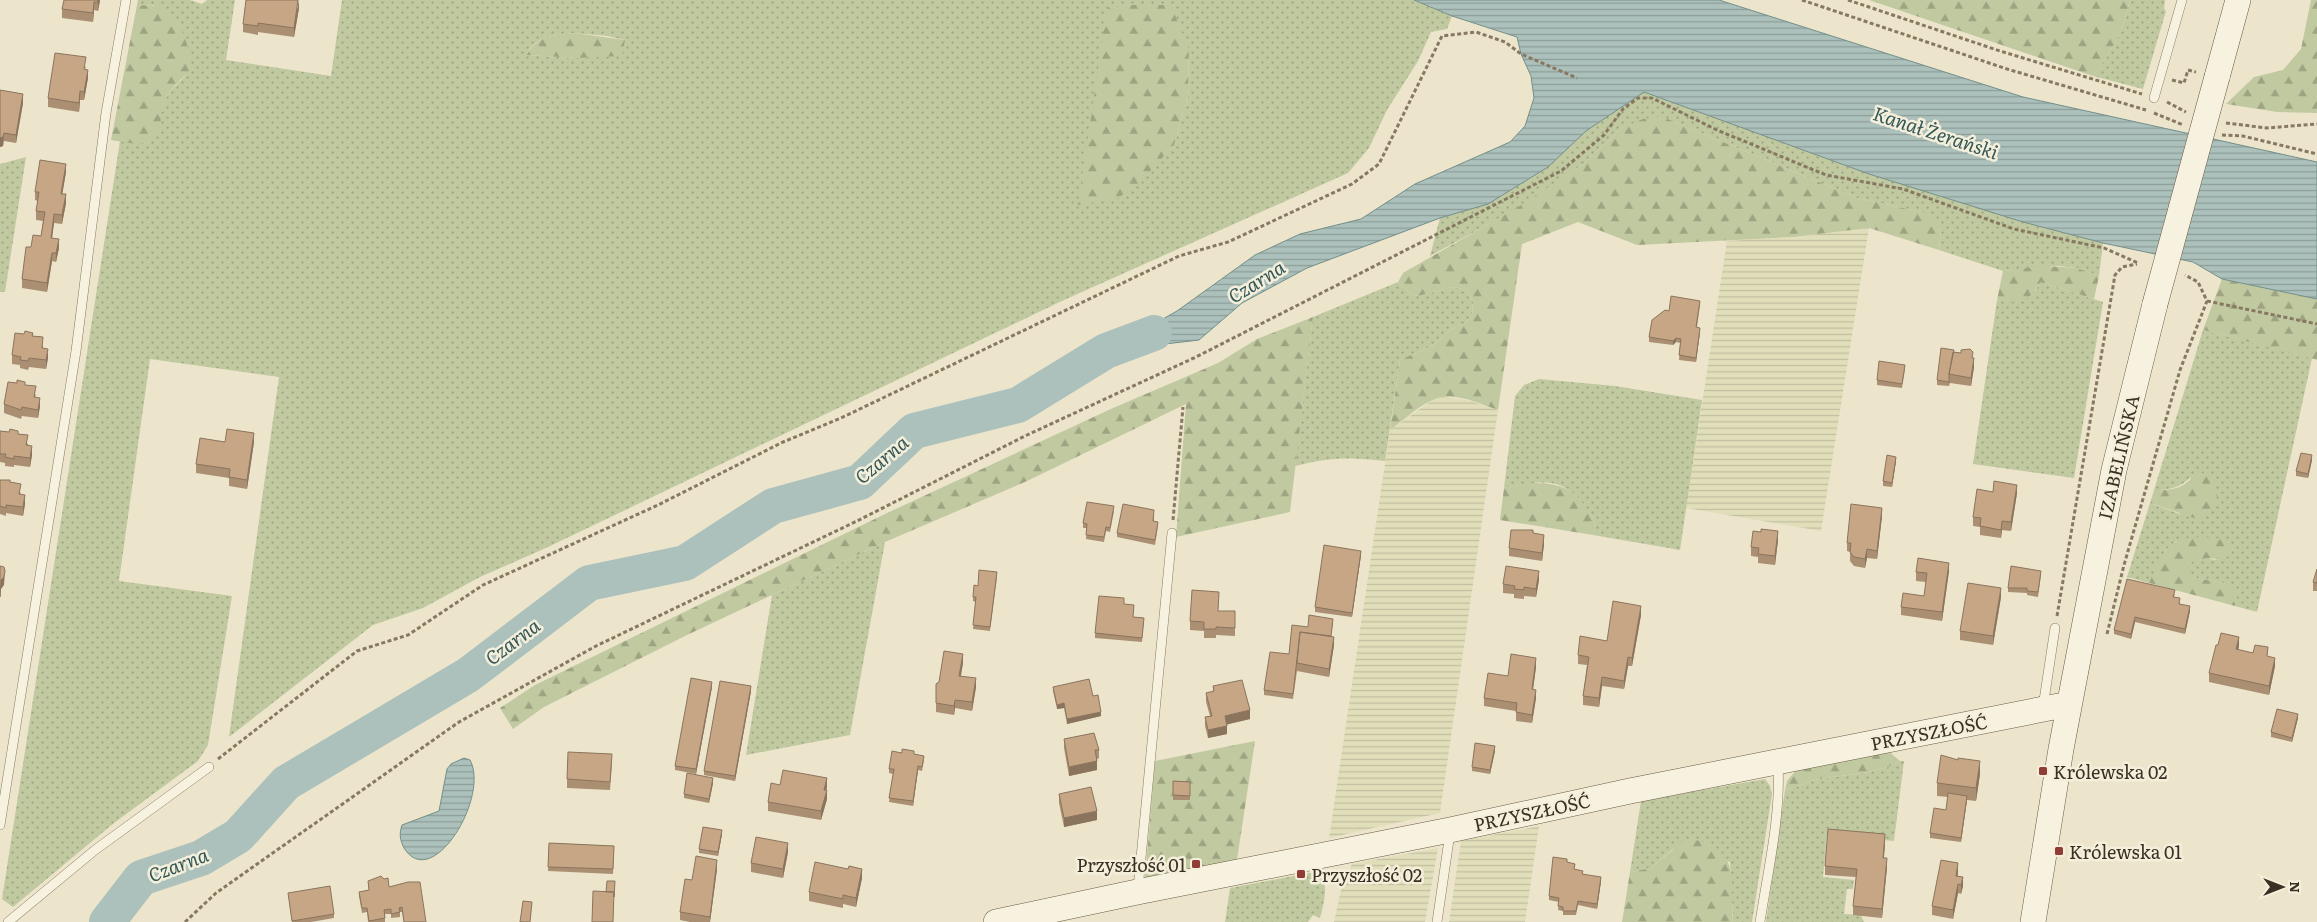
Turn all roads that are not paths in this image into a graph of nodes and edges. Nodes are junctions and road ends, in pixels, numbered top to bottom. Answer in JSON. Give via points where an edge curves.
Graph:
{"nodes":[{"id":1,"x":126,"y":0,"type":"edge"},
{"id":2,"x":2182,"y":0,"type":"edge"},
{"id":3,"x":2238,"y":0,"type":"edge"},
{"id":4,"x":2154,"y":98,"type":"road end"},
{"id":5,"x":1172,"y":533,"type":"road end"},
{"id":6,"x":2055,"y":628,"type":"dead end"},
{"id":7,"x":2069,"y":704,"type":"junction"},
{"id":8,"x":2042,"y":710,"type":"junction"},
{"id":9,"x":1778,"y":761,"type":"junction"},
{"id":10,"x":209,"y":767,"type":"road end"},
{"id":11,"x":0,"y":825,"type":"edge"},
{"id":12,"x":1450,"y":830,"type":"junction"},
{"id":13,"x":1137,"y":892,"type":"junction"},
{"id":14,"x":8,"y":922,"type":"edge"},
{"id":15,"x":996,"y":922,"type":"edge"},
{"id":16,"x":1437,"y":922,"type":"edge"},
{"id":17,"x":1760,"y":922,"type":"edge"},
{"id":18,"x":2033,"y":922,"type":"edge"}],
"edges":[{"from":1,"to":11,"type":"lane","via":[[106,113],[76,351]]},
{"from":2,"to":4,"type":"lane"},
{"from":3,"to":7,"type":"street","name":"IZABELIŃSKA","bridge":true,"via":[[2207,75],[2114,470]]},
{"from":5,"to":13,"type":"lane"},
{"from":6,"to":8,"type":"lane"},
{"from":7,"to":8,"type":"street","name":"PRZYSZŁOŚĆ"},
{"from":7,"to":18,"type":"street","name":"IZABELIŃSKA"},
{"from":8,"to":9,"type":"street","name":"PRZYSZŁOŚĆ"},
{"from":9,"to":12,"type":"street","name":"PRZYSZŁOŚĆ"},
{"from":9,"to":17,"type":"lane","via":[[1780,787]]},
{"from":10,"to":14,"type":"lane","via":[[95,850]]},
{"from":12,"to":13,"type":"street","name":"PRZYSZŁOŚĆ"},
{"from":12,"to":16,"type":"lane"},
{"from":13,"to":15,"type":"street","name":"PRZYSZŁOŚĆ"}]}
